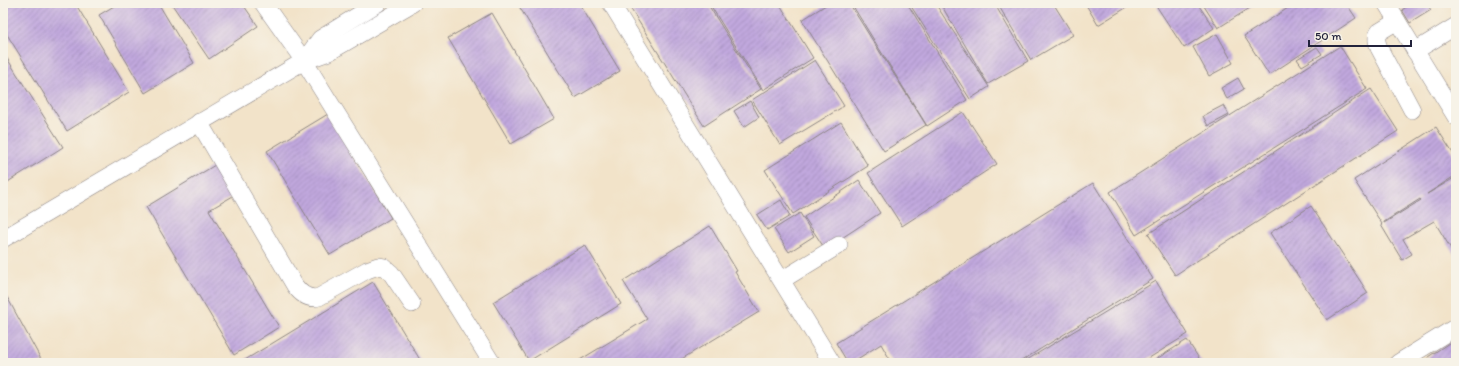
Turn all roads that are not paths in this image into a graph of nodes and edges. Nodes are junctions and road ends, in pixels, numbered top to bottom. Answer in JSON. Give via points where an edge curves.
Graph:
{"nodes":[{"id":1,"x":263,"y":3,"type":"edge"},
{"id":2,"x":378,"y":3,"type":"edge"},
{"id":3,"x":413,"y":3,"type":"edge"},
{"id":4,"x":611,"y":3,"type":"edge"},
{"id":5,"x":1386,"y":3,"type":"edge"},
{"id":6,"x":1397,"y":21,"type":"junction"},
{"id":7,"x":1456,"y":26,"type":"edge"},
{"id":8,"x":324,"y":46,"type":"junction"},
{"id":9,"x":1415,"y":51,"type":"junction"},
{"id":10,"x":304,"y":61,"type":"junction"},
{"id":11,"x":1412,"y":110,"type":"dead end"},
{"id":12,"x":1456,"y":117,"type":"edge"},
{"id":13,"x":199,"y":122,"type":"junction"},
{"id":14,"x":3,"y":239,"type":"edge"},
{"id":15,"x":840,"y":245,"type":"dead end"},
{"id":16,"x":782,"y":280,"type":"junction"},
{"id":17,"x":412,"y":304,"type":"dead end"},
{"id":18,"x":1456,"y":327,"type":"edge"},
{"id":19,"x":492,"y":363,"type":"edge"},
{"id":20,"x":832,"y":363,"type":"edge"},
{"id":21,"x":1398,"y":363,"type":"edge"}],
"edges":[{"from":1,"to":10,"type":"street"},
{"from":2,"to":8,"type":"street"},
{"from":3,"to":8,"type":"street"},
{"from":4,"to":16,"type":"street"},
{"from":5,"to":6,"type":"street"},
{"from":6,"to":9,"type":"street"},
{"from":6,"to":11,"type":"street","via":[[1379,32],[1377,40]]},
{"from":7,"to":9,"type":"street"},
{"from":8,"to":10,"type":"street"},
{"from":9,"to":12,"type":"street"},
{"from":10,"to":13,"type":"street"},
{"from":10,"to":19,"type":"street"},
{"from":13,"to":14,"type":"street"},
{"from":13,"to":17,"type":"street","via":[[301,293],[314,298],[319,297],[378,266],[391,273]]},
{"from":15,"to":16,"type":"street"},
{"from":16,"to":20,"type":"street"},
{"from":18,"to":21,"type":"street"}]}
